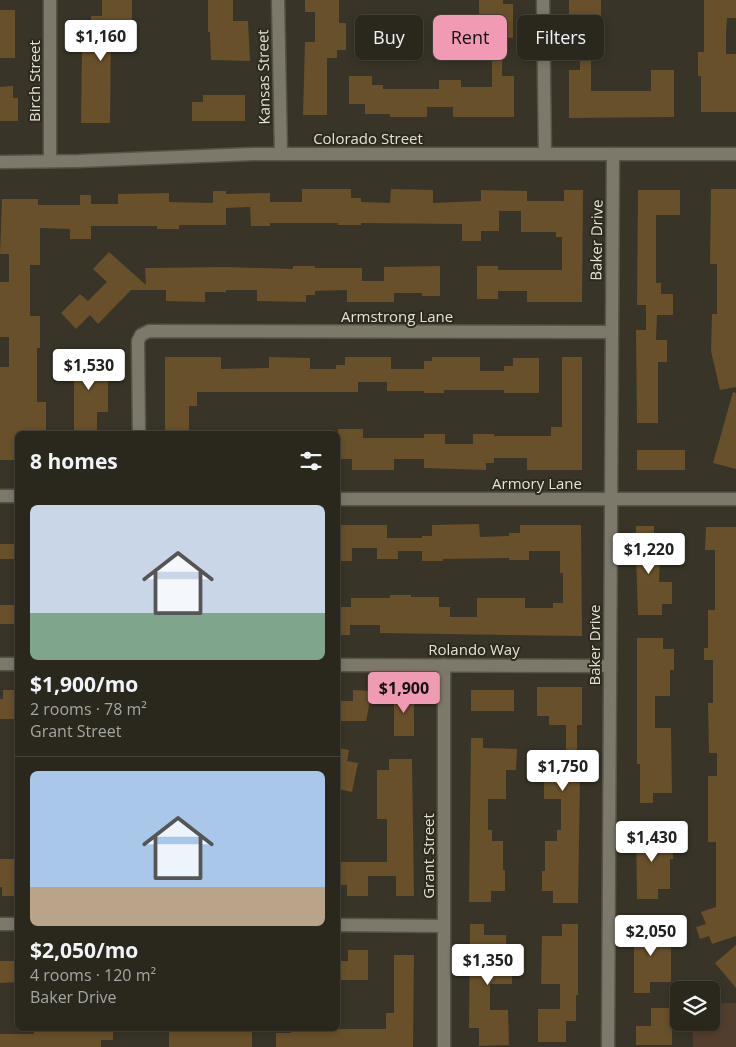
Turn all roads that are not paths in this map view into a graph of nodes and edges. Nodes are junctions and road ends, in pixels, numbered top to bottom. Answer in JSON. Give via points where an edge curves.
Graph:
{"nodes":[{"id":1,"x":50,"y":0,"type":"edge"},
{"id":2,"x":278,"y":0,"type":"edge"},
{"id":3,"x":543,"y":0,"type":"edge"},
{"id":4,"x":281,"y":154,"type":"junction"},
{"id":5,"x":545,"y":154,"type":"junction"},
{"id":6,"x":613,"y":154,"type":"junction"},
{"id":7,"x":736,"y":154,"type":"edge"},
{"id":8,"x":50,"y":161,"type":"junction"},
{"id":9,"x":0,"y":162,"type":"edge"},
{"id":10,"x":612,"y":332,"type":"junction"},
{"id":11,"x":139,"y":431,"type":"edge"},
{"id":12,"x":0,"y":496,"type":"edge"},
{"id":13,"x":15,"y":496,"type":"edge"},
{"id":14,"x":340,"y":499,"type":"edge"},
{"id":15,"x":736,"y":499,"type":"edge"},
{"id":16,"x":612,"y":500,"type":"junction"},
{"id":17,"x":0,"y":664,"type":"edge"},
{"id":18,"x":15,"y":664,"type":"edge"},
{"id":19,"x":340,"y":665,"type":"edge"},
{"id":20,"x":444,"y":665,"type":"junction"},
{"id":21,"x":610,"y":666,"type":"junction"},
{"id":22,"x":0,"y":924,"type":"edge"},
{"id":23,"x":15,"y":924,"type":"edge"},
{"id":24,"x":340,"y":926,"type":"edge"},
{"id":25,"x":444,"y":926,"type":"junction"},
{"id":26,"x":444,"y":1047,"type":"edge"},
{"id":27,"x":608,"y":1047,"type":"edge"}],
"edges":[{"from":1,"to":8,"type":"street","name":"Birch Street"},
{"from":2,"to":4,"type":"street","name":"Kansas Street"},
{"from":3,"to":5,"type":"street"},
{"from":4,"to":5,"type":"street","name":"Colorado Street"},
{"from":4,"to":8,"type":"street","name":"Colorado Street"},
{"from":5,"to":6,"type":"street","name":"Colorado Street"},
{"from":6,"to":7,"type":"street","name":"Colorado Street"},
{"from":6,"to":10,"type":"street","name":"Baker Drive"},
{"from":8,"to":9,"type":"street","name":"Colorado Street"},
{"from":10,"to":11,"type":"street","name":"Armstrong Lane","via":[[149,331],[138,341]]},
{"from":10,"to":16,"type":"street","name":"Baker Drive"},
{"from":12,"to":13,"type":"street"},
{"from":14,"to":16,"type":"street","name":"Armory Lane"},
{"from":15,"to":16,"type":"street","name":"Armory Lane"},
{"from":16,"to":21,"type":"street","name":"Baker Drive"},
{"from":17,"to":18,"type":"street"},
{"from":19,"to":20,"type":"street","name":"Rolando Way"},
{"from":20,"to":21,"type":"street","name":"Rolando Way"},
{"from":20,"to":25,"type":"street","name":"Grant Street"},
{"from":21,"to":27,"type":"street","name":"Baker Drive"},
{"from":22,"to":23,"type":"street"},
{"from":24,"to":25,"type":"street"},
{"from":25,"to":26,"type":"street","name":"Grant Street"}]}
